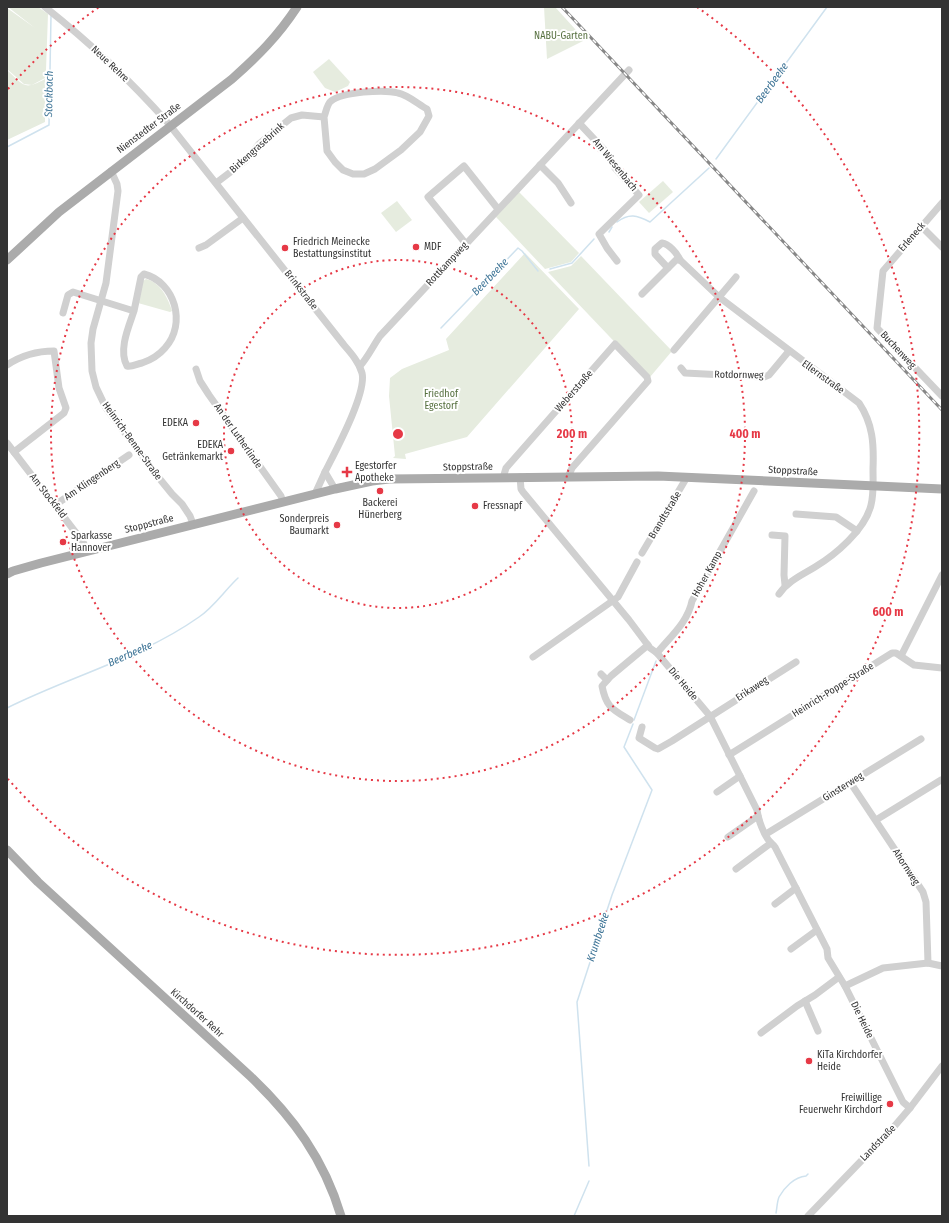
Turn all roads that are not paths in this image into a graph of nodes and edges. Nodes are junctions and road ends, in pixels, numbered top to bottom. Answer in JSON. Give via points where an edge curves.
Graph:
{"nodes":[{"id":1,"x":45,"y":7,"type":"edge"},
{"id":2,"x":297,"y":7,"type":"edge"},
{"id":3,"x":629,"y":70,"type":"dead end"},
{"id":4,"x":324,"y":117,"type":"junction"},
{"id":5,"x":579,"y":123,"type":"junction"},
{"id":6,"x":171,"y":126,"type":"junction"},
{"id":7,"x":540,"y":165,"type":"junction"},
{"id":8,"x":111,"y":171,"type":"junction"},
{"id":9,"x":216,"y":183,"type":"junction"},
{"id":10,"x":571,"y":203,"type":"dead end"},
{"id":11,"x":942,"y":203,"type":"edge"},
{"id":12,"x":498,"y":209,"type":"junction"},
{"id":13,"x":243,"y":218,"type":"junction"},
{"id":14,"x":922,"y":227,"type":"junction"},
{"id":15,"x":466,"y":244,"type":"junction"},
{"id":16,"x":942,"y":247,"type":"edge"},
{"id":17,"x":199,"y":248,"type":"dead end"},
{"id":18,"x":7,"y":260,"type":"edge"},
{"id":19,"x":680,"y":260,"type":"junction"},
{"id":20,"x":617,"y":261,"type":"dead end"},
{"id":21,"x":668,"y":268,"type":"junction"},
{"id":22,"x":883,"y":271,"type":"joint"},
{"id":23,"x":736,"y":277,"type":"dead end"},
{"id":24,"x":642,"y":294,"type":"dead end"},
{"id":25,"x":719,"y":297,"type":"junction"},
{"id":26,"x":101,"y":302,"type":"junction"},
{"id":27,"x":134,"y":310,"type":"junction"},
{"id":28,"x":63,"y":313,"type":"dead end"},
{"id":29,"x":674,"y":350,"type":"dead end"},
{"id":30,"x":789,"y":351,"type":"junction"},
{"id":31,"x":7,"y":365,"type":"edge"},
{"id":32,"x":360,"y":366,"type":"junction"},
{"id":33,"x":196,"y":368,"type":"dead end"},
{"id":34,"x":681,"y":368,"type":"dead end"},
{"id":35,"x":942,"y":396,"type":"edge"},
{"id":36,"x":7,"y":443,"type":"edge"},
{"id":37,"x":14,"y":452,"type":"junction"},
{"id":38,"x":129,"y":455,"type":"dead end"},
{"id":39,"x":325,"y":472,"type":"junction"},
{"id":40,"x":568,"y":477,"type":"junction"},
{"id":41,"x":687,"y":477,"type":"junction"},
{"id":42,"x":503,"y":478,"type":"junction"},
{"id":43,"x":520,"y":478,"type":"junction"},
{"id":44,"x":874,"y":487,"type":"junction"},
{"id":45,"x":335,"y":488,"type":"junction"},
{"id":46,"x":942,"y":489,"type":"edge"},
{"id":47,"x":754,"y":491,"type":"dead end"},
{"id":48,"x":315,"y":494,"type":"junction"},
{"id":49,"x":283,"y":502,"type":"junction"},
{"id":50,"x":55,"y":504,"type":"junction"},
{"id":51,"x":796,"y":514,"type":"dead end"},
{"id":52,"x":193,"y":524,"type":"junction"},
{"id":53,"x":857,"y":531,"type":"junction"},
{"id":54,"x":772,"y":535,"type":"dead end"},
{"id":55,"x":87,"y":551,"type":"junction"},
{"id":56,"x":642,"y":553,"type":"dead end"},
{"id":57,"x":637,"y":562,"type":"dead end"},
{"id":58,"x":7,"y":574,"type":"edge"},
{"id":59,"x":942,"y":575,"type":"edge"},
{"id":60,"x":785,"y":585,"type":"junction"},
{"id":61,"x":779,"y":594,"type":"dead end"},
{"id":62,"x":613,"y":601,"type":"junction"},
{"id":63,"x":648,"y":645,"type":"junction"},
{"id":64,"x":657,"y":652,"type":"junction"},
{"id":65,"x":901,"y":656,"type":"junction"},
{"id":66,"x":533,"y":657,"type":"dead end"},
{"id":67,"x":796,"y":662,"type":"dead end"},
{"id":68,"x":942,"y":668,"type":"edge"},
{"id":69,"x":601,"y":674,"type":"dead end"},
{"id":70,"x":607,"y":680,"type":"junction"},
{"id":71,"x":710,"y":716,"type":"junction"},
{"id":72,"x":630,"y":720,"type":"dead end"},
{"id":73,"x":642,"y":727,"type":"dead end"},
{"id":74,"x":921,"y":739,"type":"dead end"},
{"id":75,"x":729,"y":754,"type":"junction"},
{"id":76,"x":740,"y":776,"type":"junction"},
{"id":77,"x":941,"y":780,"type":"dead end"},
{"id":78,"x":850,"y":782,"type":"junction"},
{"id":79,"x":717,"y":792,"type":"dead end"},
{"id":80,"x":758,"y":816,"type":"junction"},
{"id":81,"x":876,"y":820,"type":"junction"},
{"id":82,"x":766,"y":834,"type":"junction"},
{"id":83,"x":728,"y":836,"type":"dead end"},
{"id":84,"x":770,"y":843,"type":"junction"},
{"id":85,"x":7,"y":850,"type":"edge"},
{"id":86,"x":736,"y":869,"type":"dead end"},
{"id":87,"x":796,"y":888,"type":"junction"},
{"id":88,"x":775,"y":904,"type":"dead end"},
{"id":89,"x":817,"y":930,"type":"junction"},
{"id":90,"x":791,"y":949,"type":"dead end"},
{"id":91,"x":928,"y":963,"type":"junction"},
{"id":92,"x":942,"y":966,"type":"edge"},
{"id":93,"x":839,"y":977,"type":"junction"},
{"id":94,"x":846,"y":986,"type":"junction"},
{"id":95,"x":805,"y":1001,"type":"junction"},
{"id":96,"x":818,"y":1031,"type":"dead end"},
{"id":97,"x":761,"y":1033,"type":"dead end"},
{"id":98,"x":942,"y":1066,"type":"edge"},
{"id":99,"x":910,"y":1108,"type":"junction"},
{"id":100,"x":341,"y":1216,"type":"edge"},
{"id":101,"x":808,"y":1216,"type":"edge"}],
"edges":[{"from":1,"to":6,"type":"street","name":"Neue Rehre","via":[[118,70]]},
{"from":2,"to":6,"type":"main road","name":"Nienstedter Straße","via":[[270,44],[251,63]]},
{"from":3,"to":5,"type":"street","name":"Rottkampweg"},
{"from":4,"to":4,"type":"street","via":[[330,102],[336,98],[356,93],[390,91],[399,93],[427,109],[429,116],[420,132],[401,150],[364,174],[353,174],[343,170],[327,151]]},
{"from":4,"to":9,"type":"street","name":"Birkengrasebrink","via":[[302,115],[291,118],[259,144],[245,161]]},
{"from":5,"to":7,"type":"street","name":"Rottkampweg"},
{"from":5,"to":20,"type":"street","name":"Am Wiesenbach","via":[[608,154],[615,168],[639,195],[599,234]]},
{"from":6,"to":8,"type":"main road","name":"Nienstedter Straße"},
{"from":6,"to":9,"type":"street","name":"Brinkstraße"},
{"from":7,"to":10,"type":"street","via":[[558,183]]},
{"from":7,"to":12,"type":"street","name":"Rottkampweg"},
{"from":8,"to":18,"type":"main road","name":"Nienstedter Straße","via":[[59,212]]},
{"from":8,"to":26,"type":"street","name":"Heinrich-Benne-Straße","via":[[118,191],[111,257]]},
{"from":9,"to":13,"type":"street","name":"Brinkstraße"},
{"from":11,"to":14,"type":"street","name":"Erleneck"},
{"from":12,"to":15,"type":"street","name":"Rottkampweg"},
{"from":12,"to":15,"type":"street","via":[[464,166],[428,197]]},
{"from":13,"to":17,"type":"street"},
{"from":13,"to":32,"type":"street","name":"Brinkstraße"},
{"from":14,"to":16,"type":"street"},
{"from":14,"to":22,"type":"street","name":"Erleneck"},
{"from":15,"to":32,"type":"street","name":"Rottkampweg","via":[[380,336]]},
{"from":19,"to":21,"type":"street","via":[[676,260]]},
{"from":19,"to":21,"type":"street","name":"Ellernstraße","via":[[666,244],[662,243],[655,249],[655,254]]},
{"from":19,"to":25,"type":"street","name":"Ellernstraße"},
{"from":21,"to":24,"type":"street"},
{"from":22,"to":35,"type":"street","name":"Buchenweg","via":[[877,328]]},
{"from":23,"to":25,"type":"street"},
{"from":25,"to":29,"type":"street"},
{"from":25,"to":30,"type":"street","name":"Ellernstraße"},
{"from":26,"to":27,"type":"street"},
{"from":26,"to":28,"type":"street","via":[[73,292],[68,295]]},
{"from":26,"to":52,"type":"street","name":"Heinrich-Benne-Straße","via":[[90,343],[92,371],[100,397],[159,478],[182,504]]},
{"from":27,"to":27,"type":"street","via":[[141,277],[144,274],[152,276],[169,292],[174,302],[176,325],[173,336],[157,355],[127,366],[125,340]]},
{"from":30,"to":34,"type":"street","name":"Rotdornweg","via":[[769,375],[764,377],[685,373]]},
{"from":30,"to":44,"type":"street","name":"Ellernstraße","via":[[859,403],[865,412],[873,437]]},
{"from":31,"to":37,"type":"street","via":[[22,356],[54,351],[59,388],[66,408],[64,413]]},
{"from":32,"to":39,"type":"street","via":[[363,375],[360,394]]},
{"from":33,"to":49,"type":"street","name":"An der Lutherlinde","via":[[200,381],[209,395]]},
{"from":36,"to":37,"type":"street","name":"Am Stockfeld"},
{"from":37,"to":50,"type":"street","name":"Am Stockfeld"},
{"from":38,"to":50,"type":"street","name":"Am Klingenberg"},
{"from":39,"to":45,"type":"street"},
{"from":39,"to":48,"type":"street"},
{"from":40,"to":41,"type":"main road","name":"Stoppstraße"},
{"from":40,"to":42,"type":"street","name":"Weberstraße","via":[[572,468],[648,381],[615,344],[506,468]]},
{"from":40,"to":43,"type":"main road","name":"Stoppstraße"},
{"from":41,"to":44,"type":"main road","name":"Stoppstraße"},
{"from":41,"to":56,"type":"street","name":"Brandtstraße"},
{"from":42,"to":43,"type":"main road","name":"Stoppstraße"},
{"from":42,"to":45,"type":"main road","name":"Stoppstraße","via":[[382,480]]},
{"from":43,"to":62,"type":"street","name":"Die Heide","via":[[522,492]]},
{"from":44,"to":46,"type":"main road","name":"Stoppstraße"},
{"from":44,"to":53,"type":"street","name":"Ellernstraße","via":[[870,507]]},
{"from":45,"to":48,"type":"main road","name":"Stoppstraße"},
{"from":47,"to":64,"type":"street","name":"Hoher Kamp","via":[[692,601],[684,621]]},
{"from":48,"to":49,"type":"main road","name":"Stoppstraße"},
{"from":49,"to":52,"type":"main road","name":"Stoppstraße"},
{"from":50,"to":55,"type":"street","name":"Am Stockfeld"},
{"from":51,"to":53,"type":"street","via":[[836,517]]},
{"from":52,"to":55,"type":"main road","name":"Stoppstraße"},
{"from":53,"to":60,"type":"street","name":"Ellernstraße","via":[[831,557]]},
{"from":54,"to":60,"type":"street","via":[[785,536]]},
{"from":55,"to":58,"type":"main road","name":"Stoppstraße"},
{"from":57,"to":62,"type":"street","via":[[618,597]]},
{"from":59,"to":65,"type":"street"},
{"from":60,"to":61,"type":"street"},
{"from":62,"to":63,"type":"street","name":"Die Heide"},
{"from":62,"to":66,"type":"street"},
{"from":63,"to":64,"type":"street","name":"Die Heide"},
{"from":63,"to":70,"type":"street"},
{"from":64,"to":71,"type":"street","name":"Die Heide"},
{"from":65,"to":68,"type":"street","via":[[914,665]]},
{"from":65,"to":75,"type":"street","name":"Heinrich-Poppe-Straße","via":[[892,653]]},
{"from":67,"to":71,"type":"street","name":"Erikaweg"},
{"from":69,"to":70,"type":"street"},
{"from":70,"to":72,"type":"street","via":[[602,686],[604,698],[615,711]]},
{"from":71,"to":73,"type":"street","name":"Erikaweg","via":[[658,749],[639,738]]},
{"from":71,"to":75,"type":"street","name":"Die Heide"},
{"from":74,"to":78,"type":"street","name":"Ginsterweg"},
{"from":75,"to":76,"type":"street","name":"Die Heide"},
{"from":76,"to":79,"type":"street"},
{"from":76,"to":80,"type":"street","name":"Die Heide"},
{"from":77,"to":81,"type":"street"},
{"from":78,"to":81,"type":"street","name":"Ahornweg"},
{"from":78,"to":82,"type":"street","name":"Ginsterweg"},
{"from":80,"to":82,"type":"street","name":"Die Heide"},
{"from":80,"to":83,"type":"street"},
{"from":81,"to":91,"type":"street","name":"Ahornweg","via":[[923,892],[926,902]]},
{"from":82,"to":84,"type":"street","name":"Die Heide"},
{"from":84,"to":86,"type":"street"},
{"from":84,"to":87,"type":"street","name":"Die Heide","via":[[775,847]]},
{"from":85,"to":100,"type":"main road","name":"Kirchdorfer Rehr","via":[[38,882],[283,1109],[318,1160]]},
{"from":87,"to":88,"type":"street"},
{"from":87,"to":89,"type":"street","name":"Die Heide"},
{"from":89,"to":90,"type":"street"},
{"from":89,"to":93,"type":"street","name":"Die Heide"},
{"from":91,"to":92,"type":"street"},
{"from":91,"to":94,"type":"street","via":[[883,968]]},
{"from":93,"to":94,"type":"street","name":"Die Heide"},
{"from":93,"to":95,"type":"street"},
{"from":94,"to":99,"type":"street","name":"Die Heide","via":[[903,1102]]},
{"from":95,"to":96,"type":"street"},
{"from":95,"to":97,"type":"street"},
{"from":98,"to":99,"type":"street","name":"Landstraße"},
{"from":99,"to":101,"type":"street","name":"Landstraße"}]}
